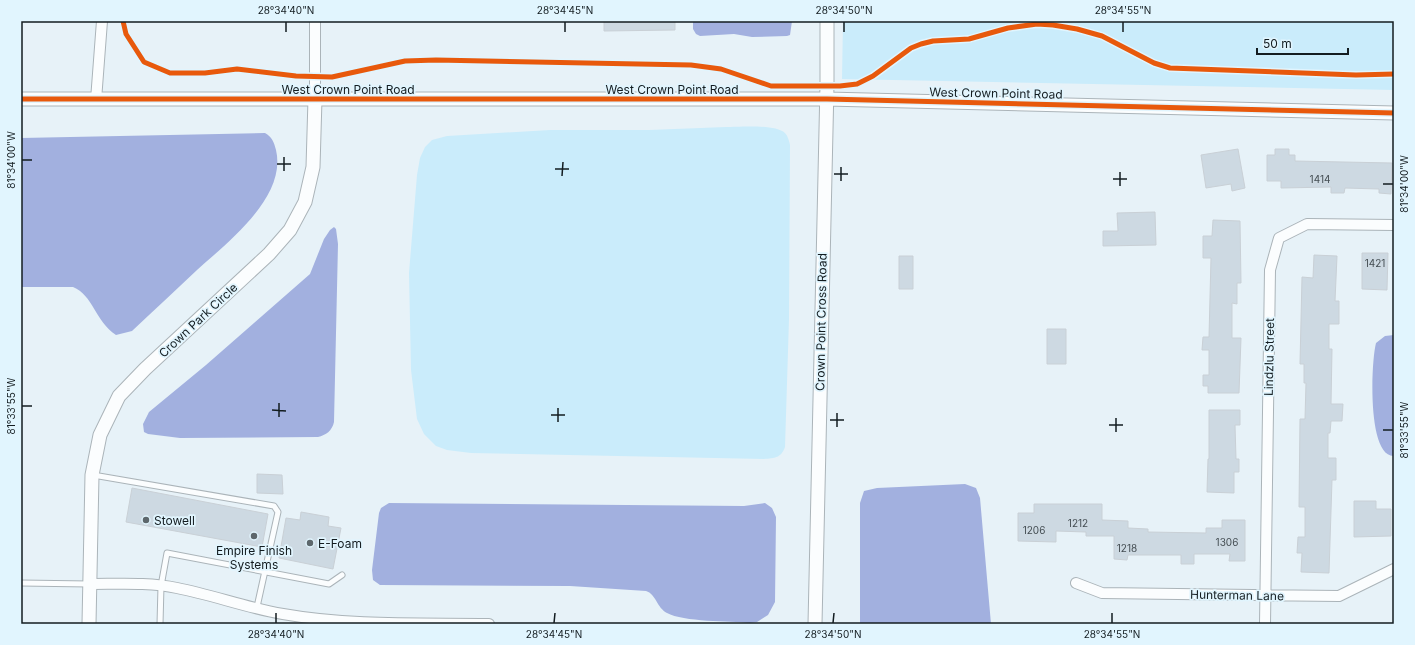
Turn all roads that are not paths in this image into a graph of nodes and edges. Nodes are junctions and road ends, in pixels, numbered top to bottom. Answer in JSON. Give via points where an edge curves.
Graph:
{"nodes":[{"id":1,"x":102,"y":21,"type":"edge"},
{"id":2,"x":315,"y":21,"type":"edge"},
{"id":3,"x":827,"y":21,"type":"edge"},
{"id":4,"x":21,"y":99,"type":"edge"},
{"id":5,"x":315,"y":99,"type":"junction"},
{"id":6,"x":826,"y":99,"type":"junction"},
{"id":7,"x":96,"y":100,"type":"junction"},
{"id":8,"x":1394,"y":113,"type":"edge"},
{"id":9,"x":1394,"y":225,"type":"edge"},
{"id":10,"x":92,"y":475,"type":"junction"},
{"id":11,"x":1394,"y":569,"type":"edge"},
{"id":12,"x":266,"y":571,"type":"junction"},
{"id":13,"x":342,"y":575,"type":"dead end"},
{"id":14,"x":21,"y":583,"type":"edge"},
{"id":15,"x":1076,"y":583,"type":"dead end"},
{"id":16,"x":90,"y":584,"type":"junction"},
{"id":17,"x":161,"y":586,"type":"junction"},
{"id":18,"x":1266,"y":596,"type":"junction"},
{"id":19,"x":258,"y":607,"type":"junction"},
{"id":20,"x":318,"y":621,"type":"edge"},
{"id":21,"x":89,"y":624,"type":"edge"},
{"id":22,"x":160,"y":624,"type":"edge"},
{"id":23,"x":489,"y":624,"type":"edge"},
{"id":24,"x":815,"y":624,"type":"edge"},
{"id":25,"x":1265,"y":624,"type":"edge"}],
"edges":[{"from":1,"to":7,"type":"street"},
{"from":2,"to":5,"type":"street","name":"Crown Park Circle"},
{"from":3,"to":6,"type":"street","name":"Crown Point Cross Road"},
{"from":4,"to":7,"type":"street","name":"West Crown Point Road"},
{"from":5,"to":6,"type":"street","name":"West Crown Point Road"},
{"from":5,"to":7,"type":"street","name":"West Crown Point Road"},
{"from":5,"to":10,"type":"street","name":"Crown Park Circle","via":[[313,167],[305,202],[290,230],[270,254],[119,396],[100,435]]},
{"from":6,"to":8,"type":"street","name":"West Crown Point Road"},
{"from":6,"to":24,"type":"street","name":"Crown Point Cross Road"},
{"from":9,"to":18,"type":"street","name":"Lindzlu Street","via":[[1307,224],[1280,238],[1270,270]]},
{"from":10,"to":12,"type":"lane","via":[[274,506],[278,512]]},
{"from":10,"to":16,"type":"street","name":"Crown Park Circle"},
{"from":11,"to":18,"type":"street","name":"Hunterman Lane","via":[[1340,596]]},
{"from":12,"to":13,"type":"lane","via":[[329,584]]},
{"from":12,"to":17,"type":"lane","via":[[167,553]]},
{"from":12,"to":19,"type":"lane"},
{"from":14,"to":16,"type":"lane"},
{"from":15,"to":18,"type":"street","name":"Hunterman Lane","via":[[1102,593]]},
{"from":16,"to":17,"type":"street"},
{"from":16,"to":21,"type":"street","name":"Crown Park Circle"},
{"from":17,"to":19,"type":"street"},
{"from":17,"to":22,"type":"lane"},
{"from":18,"to":25,"type":"street","name":"Lindzlu Street"},
{"from":19,"to":20,"type":"street"},
{"from":20,"to":23,"type":"street"}]}
